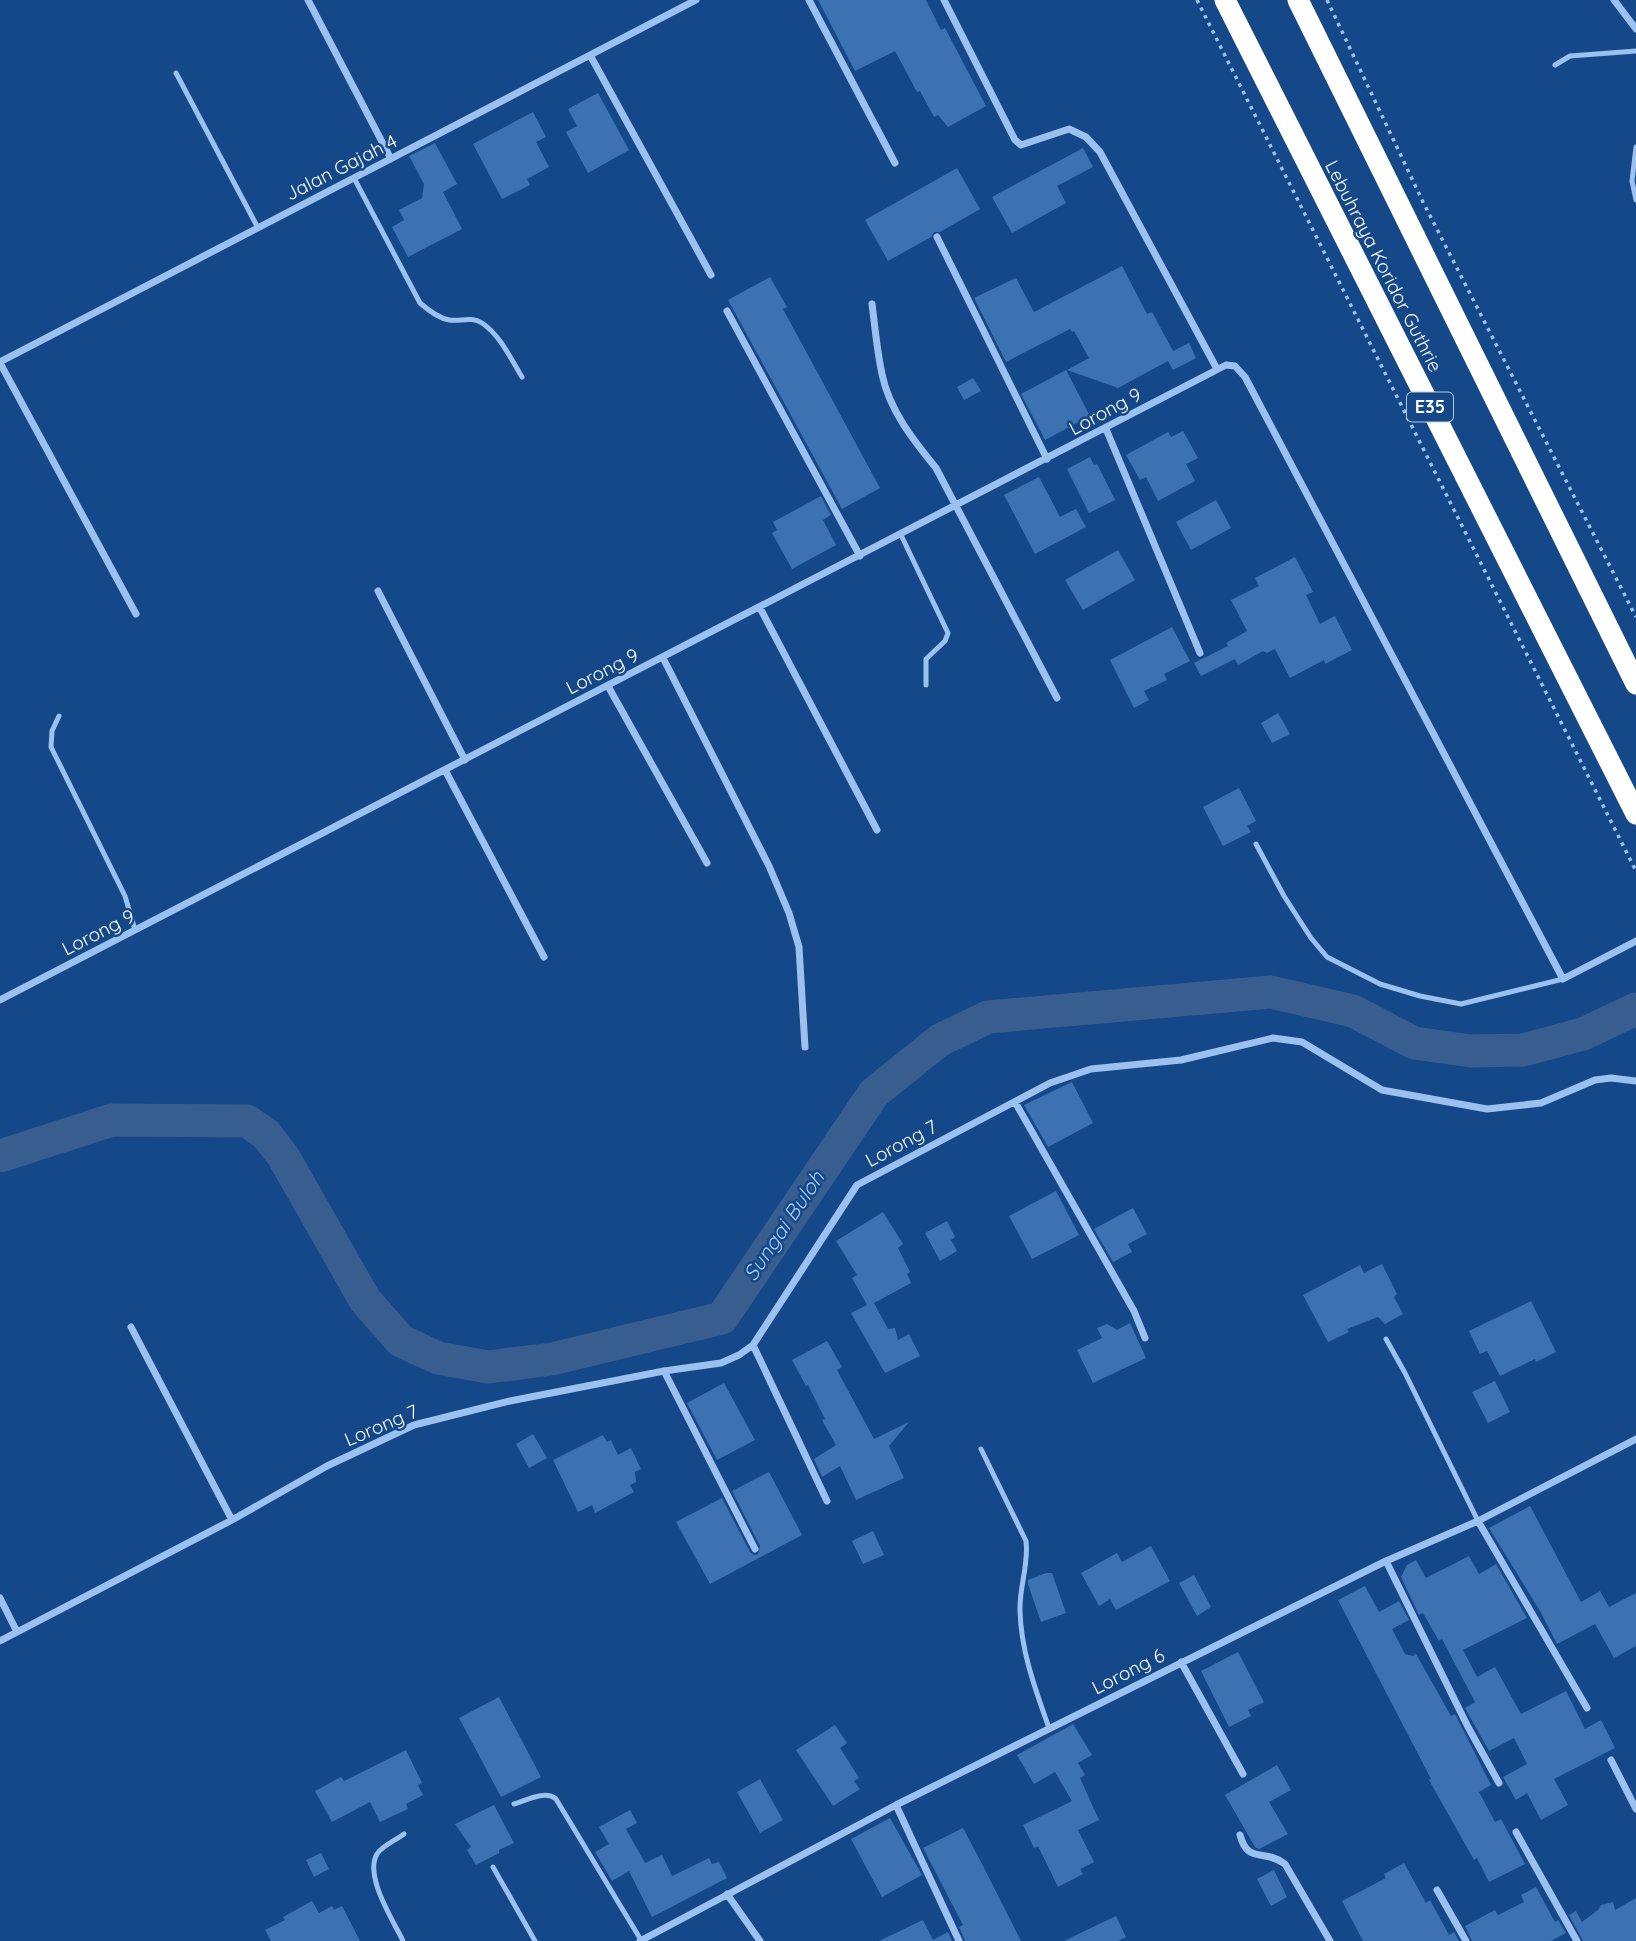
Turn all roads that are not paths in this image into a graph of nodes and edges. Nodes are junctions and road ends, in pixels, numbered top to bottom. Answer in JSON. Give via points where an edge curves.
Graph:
{"nodes":[{"id":1,"x":308,"y":0,"type":"edge"},
{"id":2,"x":696,"y":0,"type":"edge"},
{"id":3,"x":809,"y":0,"type":"edge"},
{"id":4,"x":944,"y":0,"type":"edge"},
{"id":5,"x":1225,"y":0,"type":"edge"},
{"id":6,"x":1298,"y":0,"type":"edge"},
{"id":7,"x":1614,"y":0,"type":"edge"},
{"id":8,"x":1636,"y":29,"type":"edge"},
{"id":9,"x":1636,"y":51,"type":"edge"},
{"id":10,"x":590,"y":55,"type":"junction"},
{"id":11,"x":1555,"y":65,"type":"dead end"},
{"id":12,"x":176,"y":73,"type":"dead end"},
{"id":13,"x":1636,"y":147,"type":"edge"},
{"id":14,"x":391,"y":159,"type":"junction"},
{"id":15,"x":895,"y":163,"type":"dead end"},
{"id":16,"x":354,"y":178,"type":"junction"},
{"id":17,"x":1636,"y":200,"type":"edge"},
{"id":18,"x":258,"y":228,"type":"junction"},
{"id":19,"x":937,"y":237,"type":"dead end"},
{"id":20,"x":711,"y":275,"type":"dead end"},
{"id":21,"x":872,"y":304,"type":"dead end"},
{"id":22,"x":727,"y":312,"type":"dead end"},
{"id":23,"x":0,"y":363,"type":"edge"},
{"id":24,"x":1217,"y":369,"type":"junction"},
{"id":25,"x":522,"y":377,"type":"dead end"},
{"id":26,"x":1106,"y":429,"type":"junction"},
{"id":27,"x":1047,"y":459,"type":"junction"},
{"id":28,"x":956,"y":506,"type":"junction"},
{"id":29,"x":901,"y":535,"type":"junction"},
{"id":30,"x":860,"y":556,"type":"junction"},
{"id":31,"x":378,"y":591,"type":"dead end"},
{"id":32,"x":760,"y":608,"type":"junction"},
{"id":33,"x":136,"y":614,"type":"dead end"},
{"id":34,"x":1200,"y":653,"type":"dead end"},
{"id":35,"x":663,"y":658,"type":"junction"},
{"id":36,"x":1636,"y":684,"type":"edge"},
{"id":37,"x":926,"y":685,"type":"dead end"},
{"id":38,"x":608,"y":686,"type":"junction"},
{"id":39,"x":1057,"y":698,"type":"dead end"},
{"id":40,"x":59,"y":716,"type":"dead end"},
{"id":41,"x":465,"y":760,"type":"junction"},
{"id":42,"x":445,"y":770,"type":"junction"},
{"id":43,"x":1636,"y":814,"type":"edge"},
{"id":44,"x":877,"y":830,"type":"dead end"},
{"id":45,"x":1256,"y":844,"type":"dead end"},
{"id":46,"x":707,"y":863,"type":"dead end"},
{"id":47,"x":135,"y":930,"type":"junction"},
{"id":48,"x":1636,"y":941,"type":"edge"},
{"id":49,"x":544,"y":957,"type":"dead end"},
{"id":50,"x":1563,"y":979,"type":"junction"},
{"id":51,"x":0,"y":1000,"type":"edge"},
{"id":52,"x":804,"y":1047,"type":"dead end"},
{"id":53,"x":1636,"y":1081,"type":"edge"},
{"id":54,"x":1015,"y":1102,"type":"junction"},
{"id":55,"x":131,"y":1326,"type":"dead end"},
{"id":56,"x":1145,"y":1338,"type":"dead end"},
{"id":57,"x":1386,"y":1339,"type":"dead end"},
{"id":58,"x":753,"y":1345,"type":"junction"},
{"id":59,"x":664,"y":1371,"type":"junction"},
{"id":60,"x":1636,"y":1439,"type":"edge"},
{"id":61,"x":981,"y":1449,"type":"dead end"},
{"id":62,"x":827,"y":1501,"type":"dead end"},
{"id":63,"x":232,"y":1520,"type":"junction"},
{"id":64,"x":1479,"y":1521,"type":"junction"},
{"id":65,"x":755,"y":1549,"type":"dead end"},
{"id":66,"x":1386,"y":1561,"type":"junction"},
{"id":67,"x":0,"y":1598,"type":"edge"},
{"id":68,"x":17,"y":1632,"type":"junction"},
{"id":69,"x":0,"y":1641,"type":"edge"},
{"id":70,"x":1181,"y":1662,"type":"junction"},
{"id":71,"x":1587,"y":1708,"type":"dead end"},
{"id":72,"x":1049,"y":1728,"type":"junction"},
{"id":73,"x":1611,"y":1760,"type":"dead end"},
{"id":74,"x":1243,"y":1774,"type":"dead end"},
{"id":75,"x":1499,"y":1783,"type":"dead end"},
{"id":76,"x":514,"y":1804,"type":"dead end"},
{"id":77,"x":896,"y":1805,"type":"junction"},
{"id":78,"x":1636,"y":1809,"type":"edge"},
{"id":79,"x":1516,"y":1832,"type":"dead end"},
{"id":80,"x":404,"y":1834,"type":"dead end"},
{"id":81,"x":1240,"y":1835,"type":"dead end"},
{"id":82,"x":493,"y":1867,"type":"dead end"},
{"id":83,"x":1437,"y":1890,"type":"dead end"},
{"id":84,"x":727,"y":1894,"type":"junction"},
{"id":85,"x":403,"y":1941,"type":"edge"},
{"id":86,"x":535,"y":1941,"type":"edge"},
{"id":87,"x":640,"y":1941,"type":"edge"},
{"id":88,"x":760,"y":1941,"type":"edge"},
{"id":89,"x":959,"y":1941,"type":"edge"},
{"id":90,"x":1330,"y":1941,"type":"edge"},
{"id":91,"x":1466,"y":1941,"type":"edge"},
{"id":92,"x":1577,"y":1941,"type":"edge"}],
"edges":[{"from":1,"to":14,"type":"street"},
{"from":2,"to":10,"type":"street","name":"Jalan Gajah 4"},
{"from":3,"to":15,"type":"street"},
{"from":4,"to":24,"type":"street","via":[[1015,140],[1028,144],[1069,129],[1086,137],[1100,152]]},
{"from":5,"to":43,"type":"highway","name":"Lebuhraya Koridor Guthrie","number":"E35"},
{"from":6,"to":36,"type":"highway","name":"Lebuhraya Koridor Guthrie"},
{"from":7,"to":8,"type":"street"},
{"from":9,"to":11,"type":"lane","via":[[1570,56]]},
{"from":10,"to":14,"type":"street","name":"Jalan Gajah 4"},
{"from":10,"to":20,"type":"street"},
{"from":12,"to":18,"type":"lane"},
{"from":13,"to":17,"type":"lane","via":[[1632,181]]},
{"from":14,"to":16,"type":"street","name":"Jalan Gajah 4"},
{"from":16,"to":18,"type":"street","name":"Jalan Gajah 4"},
{"from":16,"to":25,"type":"lane","via":[[420,303],[449,320],[481,323],[500,341]]},
{"from":18,"to":23,"type":"street","name":"Jalan Gajah 4"},
{"from":19,"to":27,"type":"street"},
{"from":21,"to":28,"type":"street","via":[[882,377],[894,407]]},
{"from":22,"to":30,"type":"street"},
{"from":23,"to":33,"type":"street"},
{"from":24,"to":26,"type":"street","name":"Lorong 9"},
{"from":24,"to":50,"type":"street","via":[[1235,366],[1245,377]]},
{"from":26,"to":27,"type":"street","name":"Lorong 9"},
{"from":26,"to":34,"type":"street"},
{"from":27,"to":28,"type":"street","name":"Lorong 9"},
{"from":28,"to":29,"type":"street","name":"Lorong 9"},
{"from":28,"to":39,"type":"street"},
{"from":29,"to":30,"type":"street","name":"Lorong 9"},
{"from":29,"to":37,"type":"lane","via":[[948,632],[926,659]]},
{"from":30,"to":32,"type":"street","name":"Lorong 9"},
{"from":31,"to":41,"type":"street"},
{"from":32,"to":35,"type":"street","name":"Lorong 9"},
{"from":32,"to":44,"type":"street"},
{"from":35,"to":38,"type":"street","name":"Lorong 9"},
{"from":35,"to":52,"type":"street","via":[[789,913],[799,947]]},
{"from":38,"to":41,"type":"street","name":"Lorong 9"},
{"from":38,"to":46,"type":"street"},
{"from":40,"to":47,"type":"lane","via":[[51,747],[125,896]]},
{"from":41,"to":42,"type":"street","name":"Lorong 9"},
{"from":42,"to":47,"type":"street","name":"Lorong 9"},
{"from":42,"to":49,"type":"street"},
{"from":45,"to":50,"type":"lane","via":[[1290,907],[1327,957],[1380,984],[1461,1004]]},
{"from":47,"to":51,"type":"street","name":"Lorong 9"},
{"from":48,"to":50,"type":"street"},
{"from":53,"to":54,"type":"street","name":"Lorong 7","via":[[1595,1080],[1541,1103],[1487,1109],[1382,1090],[1302,1042],[1273,1038],[1181,1060],[1091,1069]]},
{"from":54,"to":56,"type":"street"},
{"from":54,"to":58,"type":"street","name":"Lorong 7","via":[[857,1185]]},
{"from":55,"to":63,"type":"street"},
{"from":57,"to":64,"type":"lane"},
{"from":58,"to":59,"type":"street","name":"Lorong 7","via":[[721,1363]]},
{"from":58,"to":62,"type":"street"},
{"from":59,"to":63,"type":"street","name":"Lorong 7","via":[[414,1425],[327,1466]]},
{"from":59,"to":65,"type":"street"},
{"from":60,"to":64,"type":"street","name":"Lorong 6"},
{"from":61,"to":72,"type":"lane","via":[[1026,1541],[1021,1626]]},
{"from":63,"to":68,"type":"street","name":"Lorong 7"},
{"from":64,"to":66,"type":"street","name":"Lorong 6"},
{"from":64,"to":71,"type":"street"},
{"from":66,"to":70,"type":"street","name":"Lorong 6"},
{"from":66,"to":75,"type":"street"},
{"from":67,"to":68,"type":"street"},
{"from":68,"to":69,"type":"street","name":"Lorong 7"},
{"from":70,"to":72,"type":"street","name":"Lorong 6"},
{"from":70,"to":74,"type":"street"},
{"from":72,"to":77,"type":"street","name":"Lorong 6"},
{"from":73,"to":78,"type":"street"},
{"from":76,"to":87,"type":"lane","via":[[544,1795],[556,1800]]},
{"from":77,"to":84,"type":"street","name":"Lorong 6"},
{"from":77,"to":89,"type":"street"},
{"from":79,"to":92,"type":"street"},
{"from":80,"to":85,"type":"lane","via":[[378,1852],[373,1865],[376,1886]]},
{"from":81,"to":90,"type":"street","via":[[1252,1854],[1275,1856],[1285,1864]]},
{"from":82,"to":86,"type":"lane"},
{"from":83,"to":91,"type":"street"},
{"from":84,"to":87,"type":"street","name":"Lorong 6"},
{"from":84,"to":88,"type":"street"}]}
